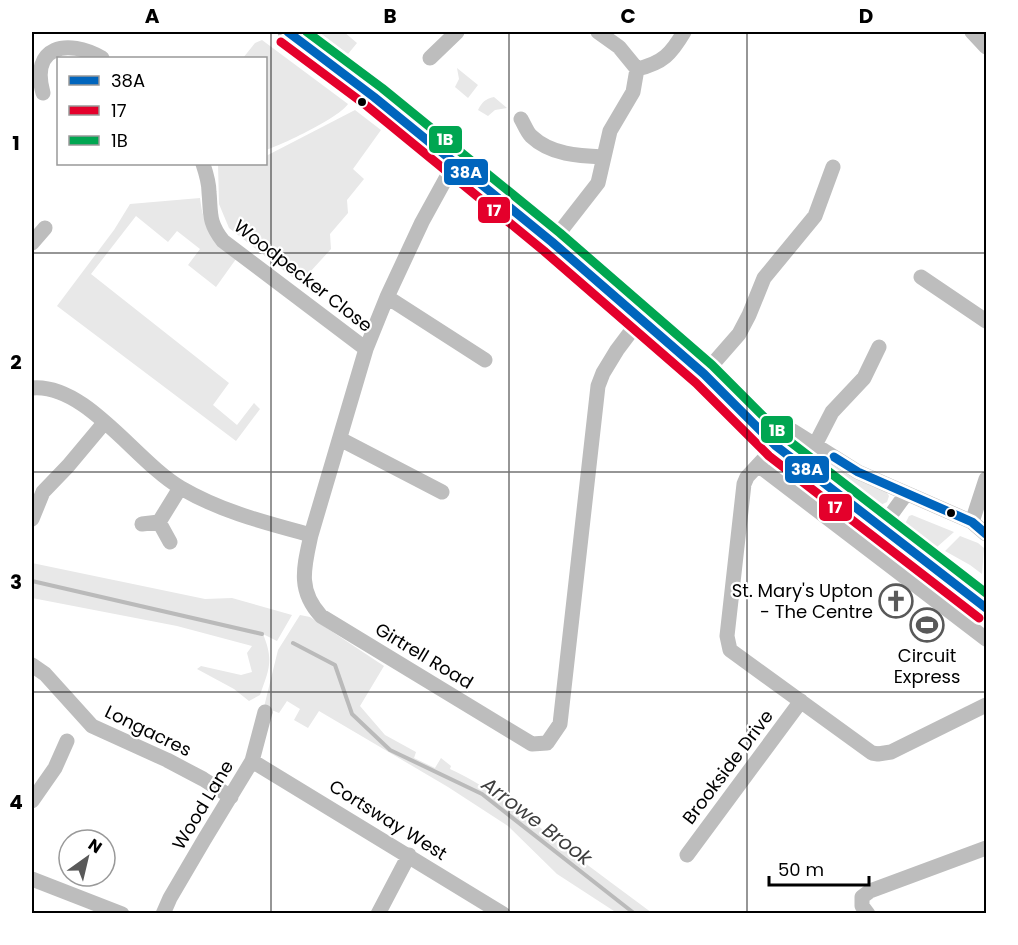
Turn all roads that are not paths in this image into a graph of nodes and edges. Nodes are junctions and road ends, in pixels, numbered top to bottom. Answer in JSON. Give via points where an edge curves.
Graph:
{"nodes":[{"id":1,"x":288,"y":32,"type":"edge"},
{"id":2,"x":457,"y":32,"type":"edge"},
{"id":3,"x":598,"y":32,"type":"edge"},
{"id":4,"x":684,"y":32,"type":"edge"},
{"id":5,"x":972,"y":32,"type":"edge"},
{"id":6,"x":987,"y":47,"type":"edge"},
{"id":7,"x":100,"y":57,"type":"edge"},
{"id":8,"x":430,"y":58,"type":"dead end"},
{"id":9,"x":637,"y":69,"type":"junction"},
{"id":10,"x":43,"y":93,"type":"dead end"},
{"id":11,"x":521,"y":119,"type":"dead end"},
{"id":12,"x":604,"y":157,"type":"junction"},
{"id":13,"x":455,"y":162,"type":"junction"},
{"id":14,"x":203,"y":165,"type":"edge"},
{"id":15,"x":833,"y":167,"type":"dead end"},
{"id":16,"x":45,"y":228,"type":"dead end"},
{"id":17,"x":32,"y":241,"type":"edge"},
{"id":18,"x":552,"y":242,"type":"junction"},
{"id":19,"x":921,"y":278,"type":"dead end"},
{"id":20,"x":387,"y":297,"type":"junction"},
{"id":21,"x":641,"y":318,"type":"junction"},
{"id":22,"x":987,"y":321,"type":"edge"},
{"id":23,"x":879,"y":347,"type":"dead end"},
{"id":24,"x":366,"y":349,"type":"junction"},
{"id":25,"x":485,"y":360,"type":"dead end"},
{"id":26,"x":704,"y":374,"type":"junction"},
{"id":27,"x":32,"y":388,"type":"edge"},
{"id":28,"x":104,"y":423,"type":"junction"},
{"id":29,"x":340,"y":439,"type":"junction"},
{"id":30,"x":815,"y":445,"type":"junction"},
{"id":31,"x":776,"y":446,"type":"junction"},
{"id":32,"x":758,"y":465,"type":"junction"},
{"id":33,"x":987,"y":479,"type":"edge"},
{"id":34,"x":180,"y":488,"type":"junction"},
{"id":35,"x":442,"y":492,"type":"dead end"},
{"id":36,"x":37,"y":493,"type":"edge"},
{"id":37,"x":906,"y":494,"type":"junction"},
{"id":38,"x":32,"y":519,"type":"edge"},
{"id":39,"x":159,"y":522,"type":"junction"},
{"id":40,"x":972,"y":522,"type":"junction"},
{"id":41,"x":142,"y":524,"type":"dead end"},
{"id":42,"x":882,"y":527,"type":"junction"},
{"id":43,"x":987,"y":534,"type":"edge"},
{"id":44,"x":311,"y":535,"type":"junction"},
{"id":45,"x":170,"y":542,"type":"dead end"},
{"id":46,"x":987,"y":608,"type":"edge"},
{"id":47,"x":987,"y":639,"type":"edge"},
{"id":48,"x":32,"y":664,"type":"edge"},
{"id":49,"x":801,"y":702,"type":"junction"},
{"id":50,"x":987,"y":705,"type":"edge"},
{"id":51,"x":265,"y":712,"type":"dead end"},
{"id":52,"x":67,"y":741,"type":"dead end"},
{"id":53,"x":252,"y":761,"type":"junction"},
{"id":54,"x":231,"y":797,"type":"junction"},
{"id":55,"x":32,"y":801,"type":"edge"},
{"id":56,"x":987,"y":848,"type":"edge"},
{"id":57,"x":409,"y":855,"type":"junction"},
{"id":58,"x":687,"y":855,"type":"dead end"},
{"id":59,"x":32,"y":879,"type":"edge"},
{"id":60,"x":122,"y":914,"type":"edge"},
{"id":61,"x":163,"y":914,"type":"edge"},
{"id":62,"x":378,"y":914,"type":"edge"},
{"id":63,"x":503,"y":914,"type":"edge"},
{"id":64,"x":868,"y":914,"type":"edge"}],
"edges":[{"from":1,"to":13,"type":"main road"},
{"from":2,"to":8,"type":"street"},
{"from":3,"to":9,"type":"street","via":[[619,47]]},
{"from":4,"to":9,"type":"street","via":[[667,56],[654,65]]},
{"from":5,"to":6,"type":"street"},
{"from":7,"to":10,"type":"street","via":[[69,46],[60,47],[40,66]]},
{"from":9,"to":12,"type":"street","via":[[633,92],[610,130]]},
{"from":11,"to":12,"type":"street","via":[[531,136],[551,148],[573,156]]},
{"from":12,"to":18,"type":"street","via":[[598,183]]},
{"from":13,"to":18,"type":"main road"},
{"from":13,"to":20,"type":"street","name":"Girtrell Road"},
{"from":14,"to":24,"type":"street","name":"Woodpecker Close","via":[[209,185],[210,220],[223,241]]},
{"from":15,"to":26,"type":"street","via":[[815,216],[769,271],[739,334]]},
{"from":16,"to":17,"type":"street"},
{"from":18,"to":21,"type":"main road"},
{"from":19,"to":22,"type":"street"},
{"from":20,"to":24,"type":"street","name":"Girtrell Road"},
{"from":20,"to":25,"type":"street"},
{"from":21,"to":26,"type":"main road"},
{"from":21,"to":44,"type":"street","name":"Girtrell Road","via":[[600,379],[560,723],[547,743],[532,744],[321,616],[312,606],[304,581]]},
{"from":23,"to":30,"type":"street","via":[[864,378],[832,412]]},
{"from":24,"to":29,"type":"street","name":"Girtrell Road"},
{"from":26,"to":31,"type":"main road"},
{"from":27,"to":28,"type":"street","via":[[64,393]]},
{"from":28,"to":34,"type":"street"},
{"from":28,"to":36,"type":"street","via":[[68,466]]},
{"from":29,"to":35,"type":"street"},
{"from":29,"to":44,"type":"street","name":"Girtrell Road"},
{"from":30,"to":31,"type":"street","via":[[793,431]]},
{"from":30,"to":37,"type":"street","via":[[858,472]]},
{"from":31,"to":32,"type":"street"},
{"from":31,"to":42,"type":"main road"},
{"from":32,"to":47,"type":"street"},
{"from":32,"to":49,"type":"street","via":[[744,484],[727,643],[730,650]]},
{"from":33,"to":40,"type":"street"},
{"from":34,"to":39,"type":"street"},
{"from":34,"to":44,"type":"street","via":[[222,508]]},
{"from":36,"to":38,"type":"street"},
{"from":37,"to":40,"type":"street"},
{"from":37,"to":42,"type":"street"},
{"from":39,"to":41,"type":"street"},
{"from":39,"to":45,"type":"street"},
{"from":40,"to":43,"type":"street"},
{"from":42,"to":46,"type":"main road"},
{"from":48,"to":54,"type":"street","name":"Longacres","via":[[92,726],[167,760]]},
{"from":49,"to":50,"type":"street","via":[[878,754],[891,752]]},
{"from":49,"to":58,"type":"street","name":"Brookside Drive"},
{"from":51,"to":53,"type":"street","name":"Wood Lane"},
{"from":52,"to":55,"type":"street","via":[[55,768]]},
{"from":53,"to":54,"type":"street","name":"Wood Lane"},
{"from":53,"to":57,"type":"street","name":"Cortsway West"},
{"from":54,"to":61,"type":"street","name":"Wood Lane"},
{"from":56,"to":64,"type":"street","via":[[870,891],[862,897]]},
{"from":57,"to":62,"type":"street"},
{"from":57,"to":63,"type":"street","name":"Cortsway West"},
{"from":59,"to":60,"type":"street"}]}
